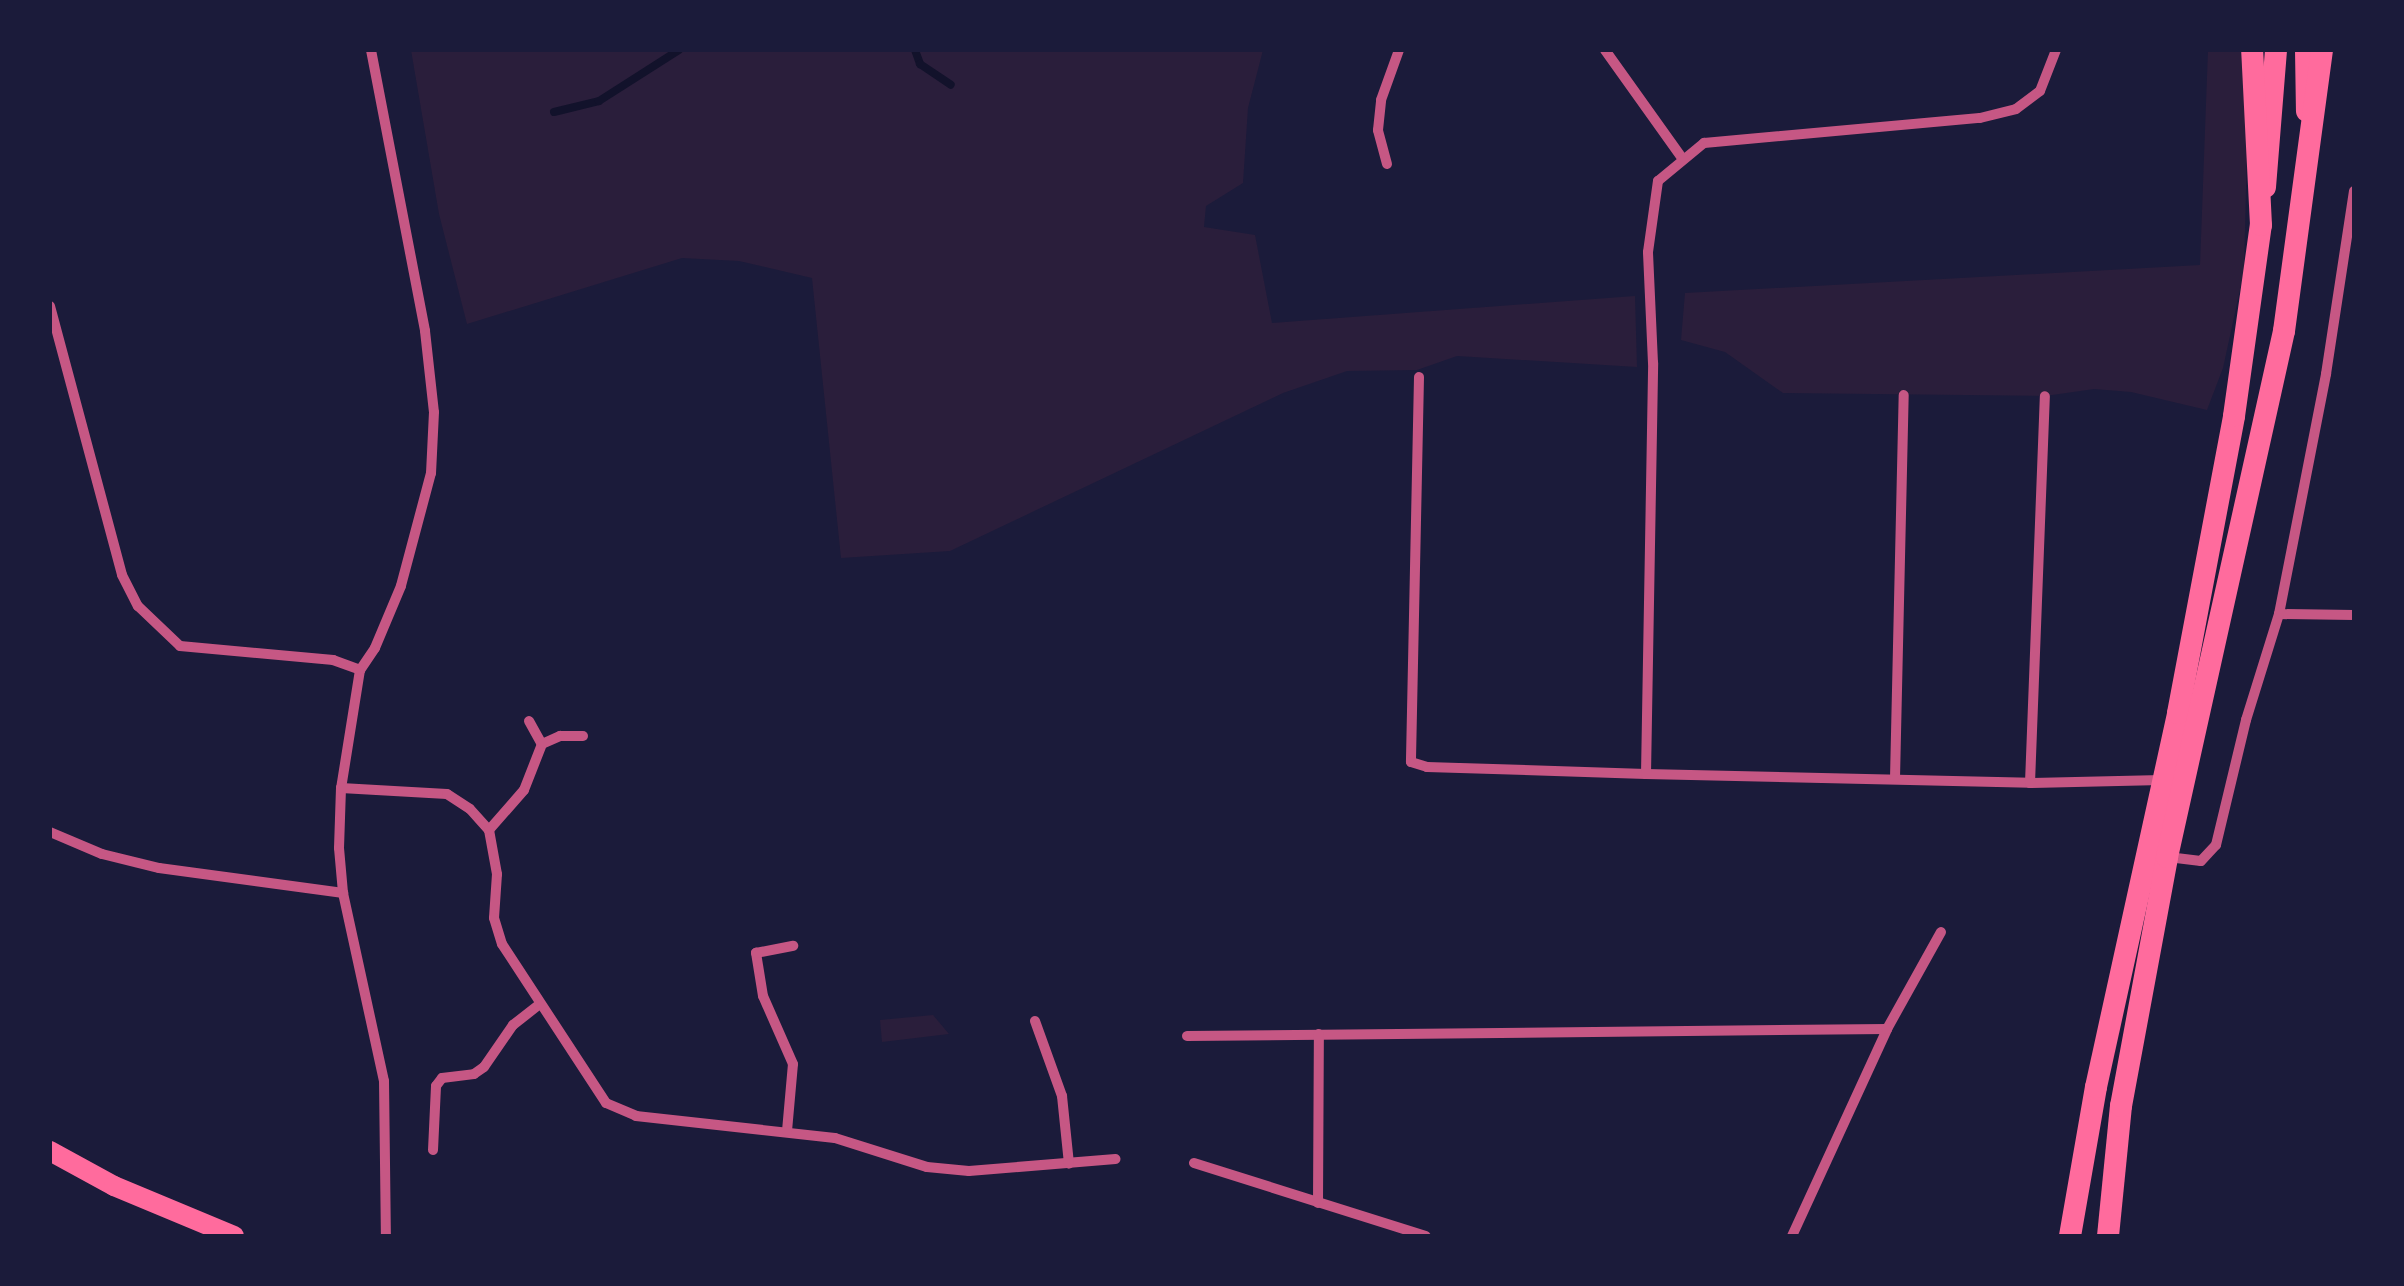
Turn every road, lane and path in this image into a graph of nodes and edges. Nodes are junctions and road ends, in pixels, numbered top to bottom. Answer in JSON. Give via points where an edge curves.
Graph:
{"nodes":[{"id":1,"x":371,"y":50,"type":"edge"},
{"id":2,"x":1398,"y":50,"type":"edge"},
{"id":3,"x":1605,"y":50,"type":"edge"},
{"id":4,"x":2056,"y":50,"type":"edge"},
{"id":5,"x":2252,"y":50,"type":"edge"},
{"id":6,"x":2276,"y":50,"type":"edge"},
{"id":7,"x":2306,"y":50,"type":"edge"},
{"id":8,"x":2322,"y":50,"type":"edge"},
{"id":9,"x":1682,"y":158,"type":"junction"},
{"id":10,"x":1387,"y":164,"type":"dead end"},
{"id":11,"x":2308,"y":171,"type":"junction"},
{"id":12,"x":2354,"y":190,"type":"edge"},
{"id":13,"x":2261,"y":225,"type":"junction"},
{"id":14,"x":50,"y":306,"type":"edge"},
{"id":15,"x":1419,"y":377,"type":"dead end"},
{"id":16,"x":1904,"y":395,"type":"dead end"},
{"id":17,"x":2045,"y":396,"type":"dead end"},
{"id":18,"x":2279,"y":614,"type":"junction"},
{"id":19,"x":2354,"y":616,"type":"edge"},
{"id":20,"x":360,"y":670,"type":"junction"},
{"id":21,"x":529,"y":720,"type":"dead end"},
{"id":22,"x":583,"y":736,"type":"dead end"},
{"id":23,"x":542,"y":744,"type":"junction"},
{"id":24,"x":1646,"y":774,"type":"junction"},
{"id":25,"x":1895,"y":778,"type":"junction"},
{"id":26,"x":2163,"y":780,"type":"junction"},
{"id":27,"x":2030,"y":783,"type":"junction"},
{"id":28,"x":341,"y":788,"type":"junction"},
{"id":29,"x":489,"y":830,"type":"junction"},
{"id":30,"x":50,"y":832,"type":"edge"},
{"id":31,"x":2158,"y":851,"type":"junction"},
{"id":32,"x":343,"y":893,"type":"junction"},
{"id":33,"x":1941,"y":932,"type":"dead end"},
{"id":34,"x":793,"y":946,"type":"dead end"},
{"id":35,"x":539,"y":1005,"type":"junction"},
{"id":36,"x":1035,"y":1022,"type":"dead end"},
{"id":37,"x":1888,"y":1029,"type":"junction"},
{"id":38,"x":1318,"y":1034,"type":"junction"},
{"id":39,"x":1187,"y":1036,"type":"dead end"},
{"id":40,"x":787,"y":1131,"type":"junction"},
{"id":41,"x":433,"y":1150,"type":"dead end"},
{"id":42,"x":50,"y":1152,"type":"edge"},
{"id":43,"x":1116,"y":1160,"type":"dead end"},
{"id":44,"x":1194,"y":1163,"type":"dead end"},
{"id":45,"x":1069,"y":1164,"type":"junction"},
{"id":46,"x":1318,"y":1203,"type":"junction"},
{"id":47,"x":234,"y":1236,"type":"edge"},
{"id":48,"x":386,"y":1236,"type":"edge"},
{"id":49,"x":1426,"y":1236,"type":"edge"},
{"id":50,"x":1792,"y":1236,"type":"edge"},
{"id":51,"x":2070,"y":1236,"type":"edge"},
{"id":52,"x":2108,"y":1236,"type":"edge"}],
"edges":[{"from":1,"to":20,"type":"street","via":[[425,331],[434,412],[431,473],[401,586]]},
{"from":2,"to":10,"type":"street","via":[[1378,130]]},
{"from":3,"to":9,"type":"street"},
{"from":4,"to":9,"type":"street","via":[[2040,90],[2016,109],[1980,118],[1704,142]]},
{"from":5,"to":13,"type":"main road"},
{"from":6,"to":13,"type":"main road"},
{"from":7,"to":11,"type":"main road"},
{"from":8,"to":11,"type":"main road"},
{"from":9,"to":24,"type":"street","via":[[1658,180],[1650,214]]},
{"from":11,"to":31,"type":"main road","via":[[2266,428]]},
{"from":12,"to":18,"type":"street"},
{"from":13,"to":26,"type":"main road","via":[[2234,416]]},
{"from":14,"to":20,"type":"street","via":[[122,574],[138,606],[180,646],[333,660]]},
{"from":15,"to":24,"type":"street","via":[[1411,762]]},
{"from":16,"to":25,"type":"street"},
{"from":17,"to":27,"type":"street"},
{"from":18,"to":19,"type":"street"},
{"from":18,"to":31,"type":"street","via":[[2216,845],[2200,861]]},
{"from":20,"to":28,"type":"street"},
{"from":21,"to":23,"type":"street"},
{"from":22,"to":23,"type":"street"},
{"from":23,"to":29,"type":"street","via":[[524,790]]},
{"from":24,"to":25,"type":"street"},
{"from":25,"to":27,"type":"street"},
{"from":26,"to":27,"type":"street"},
{"from":26,"to":31,"type":"main road"},
{"from":28,"to":29,"type":"street","via":[[446,794]]},
{"from":28,"to":32,"type":"street"},
{"from":29,"to":35,"type":"street","via":[[497,874],[494,918]]},
{"from":30,"to":32,"type":"street","via":[[158,868]]},
{"from":31,"to":51,"type":"main road","via":[[2096,1086]]},
{"from":31,"to":52,"type":"main road"},
{"from":32,"to":48,"type":"street","via":[[384,1081]]},
{"from":33,"to":37,"type":"street"},
{"from":34,"to":40,"type":"street","via":[[756,952],[762,996],[793,1064]]},
{"from":35,"to":40,"type":"street","via":[[606,1104],[636,1116]]},
{"from":35,"to":41,"type":"street","via":[[474,1074],[442,1078],[436,1086]]},
{"from":36,"to":45,"type":"street","via":[[1062,1096]]},
{"from":37,"to":38,"type":"street"},
{"from":37,"to":50,"type":"street"},
{"from":38,"to":39,"type":"street"},
{"from":38,"to":46,"type":"street"},
{"from":40,"to":45,"type":"street","via":[[968,1172]]},
{"from":42,"to":47,"type":"main road"},
{"from":43,"to":45,"type":"street"},
{"from":44,"to":46,"type":"street"},
{"from":46,"to":49,"type":"street"}]}
